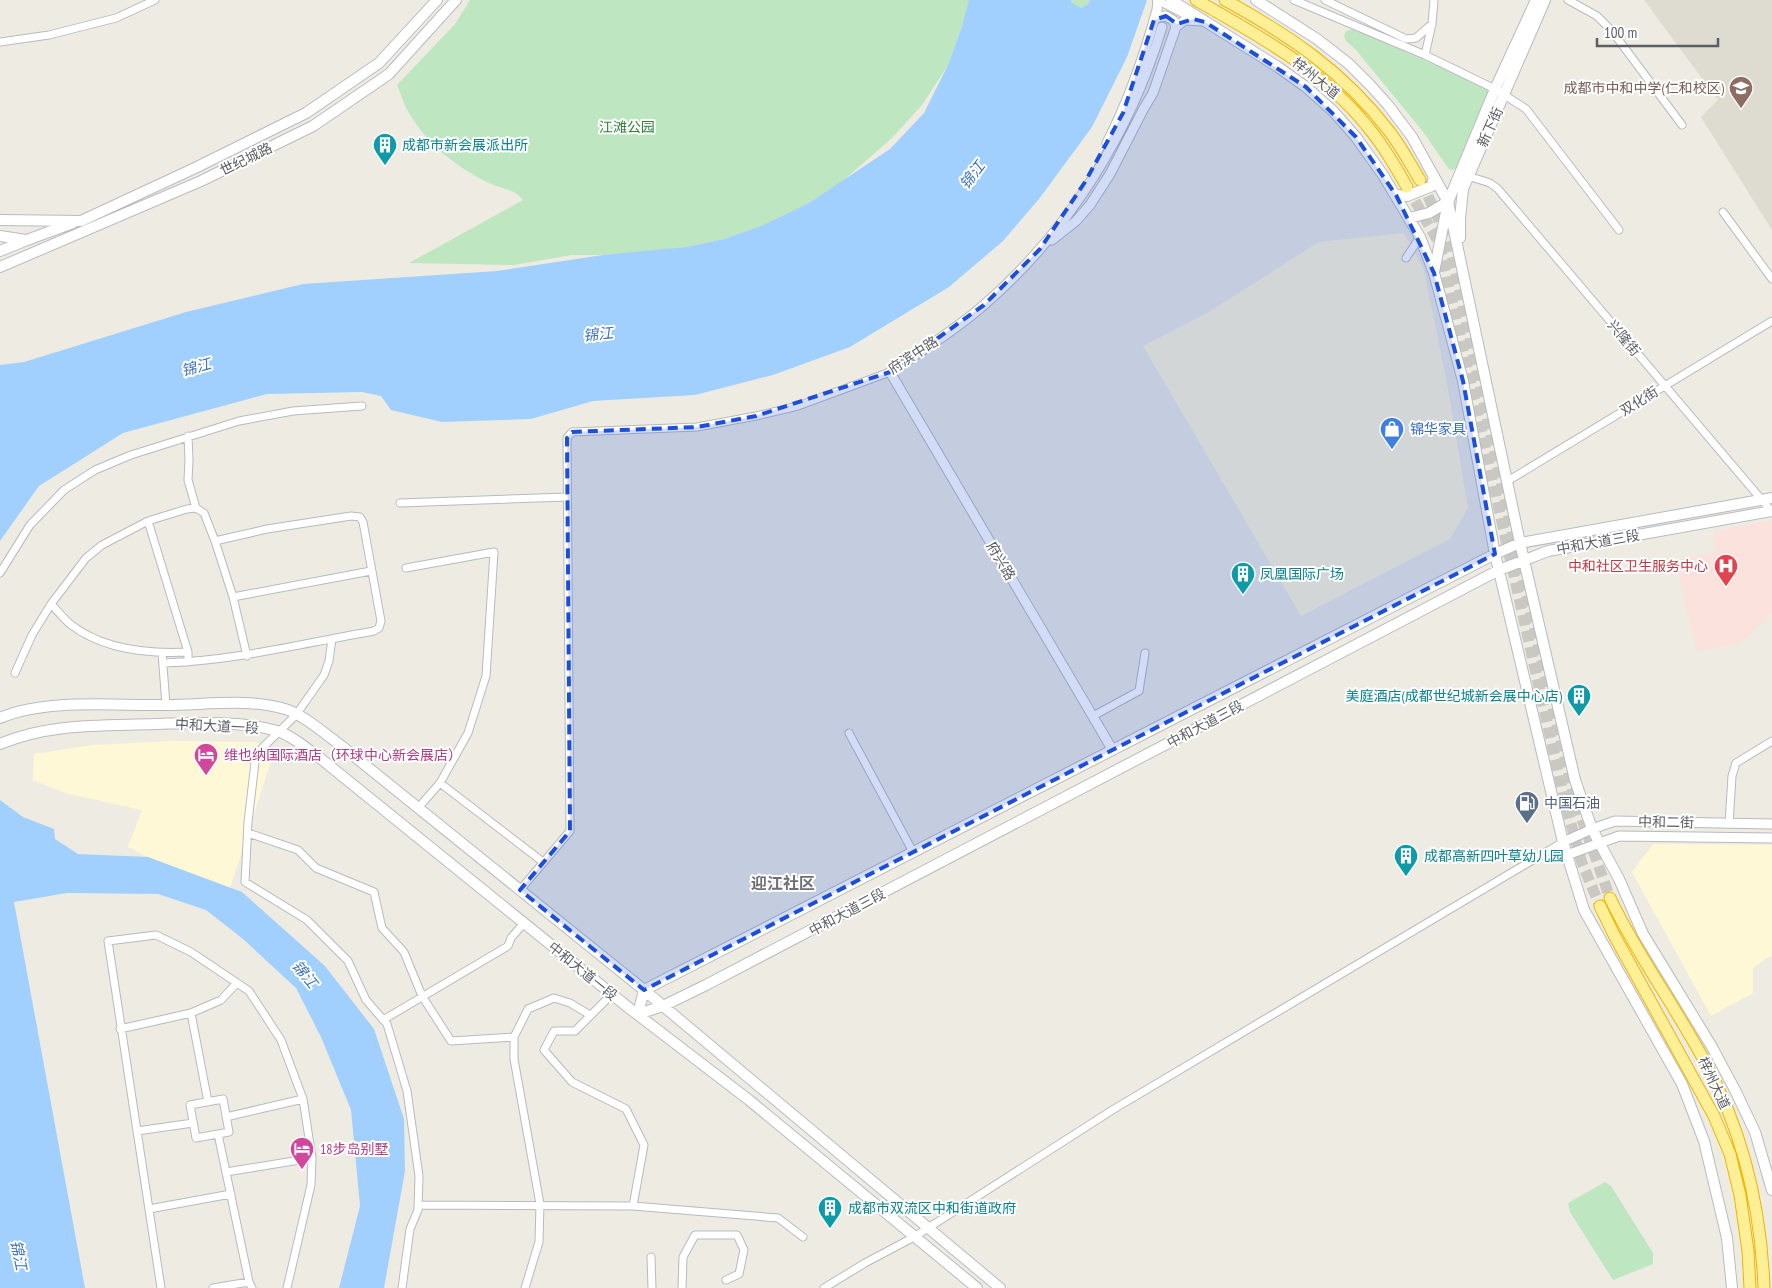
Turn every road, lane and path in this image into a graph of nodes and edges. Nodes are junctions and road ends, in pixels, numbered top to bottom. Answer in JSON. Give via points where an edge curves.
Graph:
{"nodes":[{"id":1,"x":155,"y":0,"type":"edge"},
{"id":2,"x":437,"y":0,"type":"edge"},
{"id":3,"x":456,"y":0,"type":"edge"},
{"id":4,"x":1157,"y":0,"type":"edge"},
{"id":5,"x":1171,"y":0,"type":"edge"},
{"id":6,"x":1196,"y":0,"type":"edge"},
{"id":7,"x":1225,"y":0,"type":"edge"},
{"id":8,"x":1256,"y":0,"type":"edge"},
{"id":9,"x":1294,"y":0,"type":"edge"},
{"id":10,"x":1325,"y":0,"type":"edge"},
{"id":11,"x":1434,"y":0,"type":"edge"},
{"id":12,"x":1536,"y":0,"type":"edge"},
{"id":13,"x":1545,"y":0,"type":"edge"},
{"id":14,"x":1568,"y":0,"type":"edge"},
{"id":15,"x":1193,"y":19,"type":"junction"},
{"id":16,"x":1154,"y":20,"type":"junction"},
{"id":17,"x":1205,"y":22,"type":"junction"},
{"id":18,"x":1432,"y":24,"type":"junction"},
{"id":19,"x":1176,"y":26,"type":"junction"},
{"id":20,"x":1162,"y":27,"type":"dead end"},
{"id":21,"x":0,"y":42,"type":"edge"},
{"id":22,"x":1425,"y":55,"type":"junction"},
{"id":23,"x":1500,"y":92,"type":"junction"},
{"id":24,"x":1682,"y":125,"type":"dead end"},
{"id":25,"x":1434,"y":176,"type":"junction"},
{"id":26,"x":1468,"y":176,"type":"junction"},
{"id":27,"x":1420,"y":180,"type":"tunnel mouth"},
{"id":28,"x":1407,"y":187,"type":"tunnel mouth"},
{"id":29,"x":1464,"y":189,"type":"junction"},
{"id":30,"x":1396,"y":195,"type":"junction"},
{"id":31,"x":1448,"y":202,"type":"junction"},
{"id":32,"x":1722,"y":212,"type":"dead end"},
{"id":33,"x":1409,"y":218,"type":"junction"},
{"id":34,"x":0,"y":220,"type":"edge"},
{"id":35,"x":81,"y":221,"type":"junction"},
{"id":36,"x":1620,"y":230,"type":"dead end"},
{"id":37,"x":0,"y":236,"type":"edge"},
{"id":38,"x":1420,"y":237,"type":"junction"},
{"id":39,"x":26,"y":240,"type":"junction"},
{"id":40,"x":48,"y":246,"type":"junction"},
{"id":41,"x":1040,"y":249,"type":"junction"},
{"id":42,"x":0,"y":252,"type":"edge"},
{"id":43,"x":1406,"y":258,"type":"dead end"},
{"id":44,"x":1460,"y":261,"type":"junction"},
{"id":45,"x":0,"y":267,"type":"edge"},
{"id":46,"x":1434,"y":273,"type":"junction"},
{"id":47,"x":1772,"y":279,"type":"edge"},
{"id":48,"x":1772,"y":321,"type":"edge"},
{"id":49,"x":890,"y":372,"type":"junction"},
{"id":50,"x":1664,"y":386,"type":"junction"},
{"id":51,"x":362,"y":406,"type":"dead end"},
{"id":52,"x":188,"y":436,"type":"junction"},
{"id":53,"x":1506,"y":482,"type":"junction"},
{"id":54,"x":567,"y":497,"type":"junction"},
{"id":55,"x":1772,"y":498,"type":"edge"},
{"id":56,"x":1761,"y":500,"type":"junction"},
{"id":57,"x":400,"y":503,"type":"dead end"},
{"id":58,"x":196,"y":508,"type":"junction"},
{"id":59,"x":1772,"y":511,"type":"edge"},
{"id":60,"x":148,"y":521,"type":"junction"},
{"id":61,"x":215,"y":541,"type":"junction"},
{"id":62,"x":1520,"y":543,"type":"junction"},
{"id":63,"x":1495,"y":554,"type":"junction"},
{"id":64,"x":1524,"y":560,"type":"junction"},
{"id":65,"x":406,"y":568,"type":"dead end"},
{"id":66,"x":1499,"y":570,"type":"junction"},
{"id":67,"x":372,"y":571,"type":"junction"},
{"id":68,"x":0,"y":573,"type":"edge"},
{"id":69,"x":233,"y":597,"type":"junction"},
{"id":70,"x":52,"y":604,"type":"junction"},
{"id":71,"x":332,"y":638,"type":"junction"},
{"id":72,"x":188,"y":652,"type":"junction"},
{"id":73,"x":162,"y":653,"type":"junction"},
{"id":74,"x":1145,"y":653,"type":"dead end"},
{"id":75,"x":247,"y":656,"type":"junction"},
{"id":76,"x":188,"y":662,"type":"junction"},
{"id":77,"x":163,"y":663,"type":"junction"},
{"id":78,"x":15,"y":673,"type":"dead end"},
{"id":79,"x":166,"y":705,"type":"junction"},
{"id":80,"x":296,"y":715,"type":"junction"},
{"id":81,"x":4,"y":716,"type":"edge"},
{"id":82,"x":1093,"y":716,"type":"junction"},
{"id":83,"x":278,"y":731,"type":"junction"},
{"id":84,"x":849,"y":733,"type":"dead end"},
{"id":85,"x":1772,"y":741,"type":"edge"},
{"id":86,"x":0,"y":744,"type":"edge"},
{"id":87,"x":1112,"y":749,"type":"junction"},
{"id":88,"x":440,"y":782,"type":"junction"},
{"id":89,"x":418,"y":808,"type":"junction"},
{"id":90,"x":1728,"y":824,"type":"junction"},
{"id":91,"x":1772,"y":824,"type":"edge"},
{"id":92,"x":1592,"y":828,"type":"junction"},
{"id":93,"x":248,"y":833,"type":"junction"},
{"id":94,"x":1772,"y":838,"type":"edge"},
{"id":95,"x":1563,"y":842,"type":"junction"},
{"id":96,"x":1599,"y":843,"type":"junction"},
{"id":97,"x":913,"y":852,"type":"junction"},
{"id":98,"x":1567,"y":854,"type":"junction"},
{"id":99,"x":543,"y":862,"type":"junction"},
{"id":100,"x":520,"y":890,"type":"junction"},
{"id":101,"x":1610,"y":898,"type":"tunnel mouth"},
{"id":102,"x":1600,"y":906,"type":"tunnel mouth"},
{"id":103,"x":524,"y":923,"type":"junction"},
{"id":104,"x":237,"y":983,"type":"junction"},
{"id":105,"x":644,"y":990,"type":"junction"},
{"id":106,"x":612,"y":994,"type":"junction"},
{"id":107,"x":422,"y":996,"type":"junction"},
{"id":108,"x":663,"y":1006,"type":"junction"},
{"id":109,"x":191,"y":1013,"type":"junction"},
{"id":110,"x":638,"y":1014,"type":"junction"},
{"id":111,"x":590,"y":1015,"type":"junction"},
{"id":112,"x":382,"y":1020,"type":"junction"},
{"id":113,"x":120,"y":1029,"type":"junction"},
{"id":114,"x":514,"y":1037,"type":"junction"},
{"id":115,"x":303,"y":1099,"type":"junction"},
{"id":116,"x":208,"y":1102,"type":"junction"},
{"id":117,"x":226,"y":1117,"type":"junction"},
{"id":118,"x":193,"y":1123,"type":"junction"},
{"id":119,"x":137,"y":1130,"type":"junction"},
{"id":120,"x":218,"y":1134,"type":"junction"},
{"id":121,"x":312,"y":1158,"type":"junction"},
{"id":122,"x":226,"y":1172,"type":"junction"},
{"id":123,"x":1772,"y":1190,"type":"edge"},
{"id":124,"x":231,"y":1194,"type":"junction"},
{"id":125,"x":540,"y":1204,"type":"junction"},
{"id":126,"x":418,"y":1205,"type":"junction"},
{"id":127,"x":633,"y":1206,"type":"junction"},
{"id":128,"x":149,"y":1209,"type":"junction"},
{"id":129,"x":927,"y":1228,"type":"junction"},
{"id":130,"x":803,"y":1237,"type":"dead end"},
{"id":131,"x":914,"y":1237,"type":"junction"},
{"id":132,"x":651,"y":1257,"type":"dead end"},
{"id":133,"x":726,"y":1280,"type":"dead end"},
{"id":134,"x":250,"y":1285,"type":"edge"},
{"id":135,"x":161,"y":1288,"type":"edge"},
{"id":136,"x":213,"y":1288,"type":"edge"},
{"id":137,"x":287,"y":1288,"type":"edge"},
{"id":138,"x":402,"y":1288,"type":"edge"},
{"id":139,"x":525,"y":1288,"type":"edge"},
{"id":140,"x":652,"y":1288,"type":"edge"},
{"id":141,"x":682,"y":1288,"type":"edge"},
{"id":142,"x":824,"y":1288,"type":"edge"},
{"id":143,"x":977,"y":1288,"type":"edge"},
{"id":144,"x":1000,"y":1288,"type":"edge"},
{"id":145,"x":1732,"y":1288,"type":"edge"},
{"id":146,"x":1750,"y":1288,"type":"edge"},
{"id":147,"x":1764,"y":1288,"type":"edge"}],
"edges":[{"from":1,"to":21,"type":"street","via":[[116,18],[49,35]]},
{"from":2,"to":35,"type":"main road","name":"世纪城路","via":[[379,63],[306,113]]},
{"from":3,"to":40,"type":"main road","name":"世纪城路","via":[[389,74],[313,126],[201,181]]},
{"from":4,"to":15,"type":"street"},
{"from":4,"to":16,"type":"street"},
{"from":5,"to":17,"type":"main road"},
{"from":6,"to":28,"type":"highway","name":"梓州大道","via":[[1286,53],[1340,96],[1367,126]]},
{"from":7,"to":27,"type":"highway","name":"梓州大道","via":[[1299,44],[1352,89],[1390,132]]},
{"from":8,"to":25,"type":"main road","via":[[1349,64],[1388,105],[1412,137]]},
{"from":9,"to":22,"type":"street"},
{"from":10,"to":18,"type":"street","via":[[1406,39],[1416,38]]},
{"from":11,"to":18,"type":"street"},
{"from":12,"to":23,"type":"main road","name":"新下街"},
{"from":13,"to":23,"type":"main road","name":"新下街"},
{"from":14,"to":24,"type":"street","via":[[1597,16],[1612,31]]},
{"from":15,"to":17,"type":"street"},
{"from":15,"to":19,"type":"street"},
{"from":16,"to":19,"type":"street","via":[[1166,16]]},
{"from":16,"to":41,"type":"street","via":[[1123,113],[1104,151]]},
{"from":17,"to":30,"type":"main road","via":[[1285,72],[1326,105],[1356,137]]},
{"from":18,"to":22,"type":"street"},
{"from":19,"to":41,"type":"street","via":[[1153,93],[1110,174],[1076,222]]},
{"from":20,"to":41,"type":"street","name":"府滨中路","via":[[1123,127],[1098,171]]},
{"from":22,"to":23,"type":"street"},
{"from":23,"to":26,"type":"main road","name":"新下街"},
{"from":23,"to":31,"type":"main road","name":"新下街"},
{"from":23,"to":36,"type":"street","via":[[1526,109]]},
{"from":25,"to":30,"type":"main road","via":[[1432,186],[1426,189],[1407,196]]},
{"from":25,"to":31,"type":"main road"},
{"from":26,"to":29,"type":"main road","name":"新下街"},
{"from":26,"to":50,"type":"street","name":"兴隆街","via":[[1498,188]]},
{"from":29,"to":31,"type":"main road"},
{"from":29,"to":44,"type":"main road","name":"新下街"},
{"from":30,"to":33,"type":"main road"},
{"from":31,"to":33,"type":"main road","via":[[1429,213]]},
{"from":31,"to":44,"type":"main road"},
{"from":31,"to":46,"type":"main road","name":"新下街"},
{"from":32,"to":47,"type":"street"},
{"from":33,"to":38,"type":"main road"},
{"from":34,"to":35,"type":"main road","name":"世纪城路"},
{"from":35,"to":39,"type":"main road"},
{"from":37,"to":39,"type":"main road"},
{"from":38,"to":43,"type":"street"},
{"from":38,"to":46,"type":"main road"},
{"from":39,"to":40,"type":"main road"},
{"from":39,"to":42,"type":"main road"},
{"from":40,"to":45,"type":"main road","name":"世纪城路"},
{"from":41,"to":49,"type":"street","name":"府滨中路","via":[[984,305]]},
{"from":44,"to":53,"type":"main road"},
{"from":46,"to":63,"type":"main road","via":[[1463,381]]},
{"from":48,"to":50,"type":"street","name":"双化街"},
{"from":49,"to":54,"type":"street","name":"府滨中路","via":[[798,406],[739,420],[697,427],[572,432],[566,444]]},
{"from":49,"to":82,"type":"street","name":"府兴路"},
{"from":50,"to":53,"type":"street","name":"双化街"},
{"from":50,"to":56,"type":"street","name":"兴隆街"},
{"from":51,"to":52,"type":"street","via":[[293,411],[239,421]]},
{"from":52,"to":58,"type":"street","via":[[188,480]]},
{"from":52,"to":68,"type":"street","via":[[95,470],[64,490],[30,525]]},
{"from":53,"to":62,"type":"main road"},
{"from":54,"to":57,"type":"street"},
{"from":54,"to":99,"type":"street","via":[[570,831]]},
{"from":55,"to":56,"type":"main road","name":"中和大道三段"},
{"from":56,"to":59,"type":"street","name":"兴隆街"},
{"from":56,"to":62,"type":"main road","name":"中和大道三段"},
{"from":58,"to":60,"type":"street"},
{"from":58,"to":61,"type":"street","via":[[204,513]]},
{"from":59,"to":64,"type":"main road","name":"中和大道三段","via":[[1548,551]]},
{"from":60,"to":70,"type":"street","via":[[102,545],[86,558]]},
{"from":60,"to":72,"type":"street"},
{"from":61,"to":67,"type":"street","via":[[267,529],[360,517]]},
{"from":61,"to":69,"type":"street"},
{"from":62,"to":63,"type":"main road","name":"中和大道三段"},
{"from":62,"to":64,"type":"main road"},
{"from":63,"to":66,"type":"main road"},
{"from":63,"to":87,"type":"main road","name":"中和大道三段"},
{"from":64,"to":66,"type":"main road","name":"中和大道三段"},
{"from":64,"to":92,"type":"main road","via":[[1575,780]]},
{"from":65,"to":88,"type":"street","via":[[494,552],[486,676],[468,733]]},
{"from":66,"to":95,"type":"main road"},
{"from":66,"to":108,"type":"main road","name":"中和大道三段"},
{"from":67,"to":69,"type":"street"},
{"from":67,"to":71,"type":"street","via":[[381,621],[379,628]]},
{"from":69,"to":75,"type":"street"},
{"from":70,"to":73,"type":"street","via":[[69,623],[90,637],[115,647]]},
{"from":70,"to":78,"type":"street","via":[[32,635]]},
{"from":71,"to":75,"type":"street"},
{"from":71,"to":80,"type":"street","via":[[324,674]]},
{"from":72,"to":73,"type":"street"},
{"from":72,"to":76,"type":"street"},
{"from":73,"to":77,"type":"street"},
{"from":74,"to":82,"type":"street","via":[[1139,691]]},
{"from":75,"to":76,"type":"street"},
{"from":76,"to":77,"type":"street"},
{"from":77,"to":79,"type":"street"},
{"from":79,"to":80,"type":"main road","via":[[253,704],[286,709]]},
{"from":79,"to":81,"type":"main road","via":[[43,708]]},
{"from":80,"to":83,"type":"street"},
{"from":80,"to":89,"type":"main road","via":[[339,744]]},
{"from":82,"to":87,"type":"street","name":"府兴路"},
{"from":83,"to":86,"type":"main road","name":"中和大道一段","via":[[228,724],[76,726],[17,737]]},
{"from":83,"to":93,"type":"street","via":[[256,754]]},
{"from":83,"to":103,"type":"main road","name":"中和大道一段","via":[[325,762]]},
{"from":84,"to":97,"type":"street"},
{"from":85,"to":90,"type":"street","via":[[1736,763]]},
{"from":87,"to":97,"type":"main road","name":"中和大道三段"},
{"from":88,"to":89,"type":"street"},
{"from":88,"to":99,"type":"street"},
{"from":89,"to":100,"type":"main road"},
{"from":90,"to":91,"type":"street","name":"中和二街"},
{"from":90,"to":92,"type":"street","name":"中和二街","via":[[1615,821]]},
{"from":92,"to":95,"type":"street","name":"中和二街"},
{"from":92,"to":96,"type":"main road"},
{"from":93,"to":107,"type":"street","via":[[298,850],[316,868],[374,892],[382,928],[404,952]]},
{"from":93,"to":112,"type":"street","via":[[246,882],[307,920],[348,961],[366,1000]]},
{"from":94,"to":96,"type":"street","name":"中和二街","via":[[1619,836]]},
{"from":95,"to":98,"type":"main road"},
{"from":95,"to":129,"type":"street","via":[[1114,1109]]},
{"from":96,"to":98,"type":"street","name":"中和二街"},
{"from":96,"to":123,"type":"main road","via":[[1643,934],[1735,1090],[1755,1132]]},
{"from":97,"to":105,"type":"main road","name":"中和大道三段"},
{"from":98,"to":145,"type":"main road","via":[[1584,910],[1685,1092],[1704,1141],[1727,1238]]},
{"from":99,"to":100,"type":"street"},
{"from":100,"to":105,"type":"main road"},
{"from":101,"to":147,"type":"highway","name":"梓州大道","via":[[1622,924],[1706,1062],[1740,1141],[1758,1212]]},
{"from":102,"to":146,"type":"highway","name":"梓州大道","via":[[1714,1116],[1730,1154],[1740,1194]]},
{"from":103,"to":106,"type":"main road","name":"中和大道一段"},
{"from":103,"to":107,"type":"street","via":[[508,946]]},
{"from":104,"to":109,"type":"street","via":[[221,1000]]},
{"from":104,"to":113,"type":"street","via":[[192,952],[156,936],[108,941]]},
{"from":104,"to":115,"type":"street","via":[[249,991],[281,1040]]},
{"from":105,"to":108,"type":"main road"},
{"from":105,"to":110,"type":"main road"},
{"from":106,"to":110,"type":"main road","name":"中和大道一段"},
{"from":106,"to":111,"type":"street"},
{"from":107,"to":112,"type":"street"},
{"from":107,"to":114,"type":"street","via":[[451,1041]]},
{"from":108,"to":110,"type":"main road","name":"中和大道三段"},
{"from":108,"to":129,"type":"main road"},
{"from":109,"to":113,"type":"street"},
{"from":109,"to":116,"type":"street"},
{"from":110,"to":131,"type":"main road","name":"中和大道一段","via":[[749,1100]]},
{"from":111,"to":114,"type":"street","via":[[554,998],[528,1009]]},
{"from":111,"to":127,"type":"street","via":[[575,1031],[554,1031],[544,1050],[572,1082],[626,1109],[644,1145]]},
{"from":112,"to":126,"type":"street","via":[[407,1091],[420,1176]]},
{"from":113,"to":119,"type":"street"},
{"from":114,"to":125,"type":"street","via":[[514,1059]]},
{"from":115,"to":117,"type":"street"},
{"from":115,"to":121,"type":"street"},
{"from":116,"to":117,"type":"street","via":[[223,1099]]},
{"from":116,"to":118,"type":"street","via":[[190,1105]]},
{"from":117,"to":120,"type":"street","via":[[229,1132]]},
{"from":118,"to":119,"type":"street"},
{"from":118,"to":120,"type":"street","via":[[196,1138]]},
{"from":119,"to":128,"type":"street"},
{"from":120,"to":122,"type":"street"},
{"from":121,"to":122,"type":"street"},
{"from":121,"to":137,"type":"street","via":[[311,1186]]},
{"from":122,"to":124,"type":"street"},
{"from":124,"to":128,"type":"street"},
{"from":124,"to":134,"type":"street"},
{"from":125,"to":126,"type":"street"},
{"from":125,"to":127,"type":"street"},
{"from":125,"to":139,"type":"street","via":[[539,1242]]},
{"from":126,"to":138,"type":"street","via":[[410,1229]]},
{"from":127,"to":130,"type":"street","via":[[778,1218]]},
{"from":128,"to":135,"type":"street"},
{"from":129,"to":131,"type":"street"},
{"from":129,"to":144,"type":"main road"},
{"from":131,"to":142,"type":"street"},
{"from":131,"to":143,"type":"main road","name":"中和大道一段"},
{"from":132,"to":140,"type":"street"},
{"from":133,"to":141,"type":"street","via":[[739,1274],[744,1250],[737,1235],[695,1235],[682,1257]]},
{"from":134,"to":136,"type":"street"}]}
